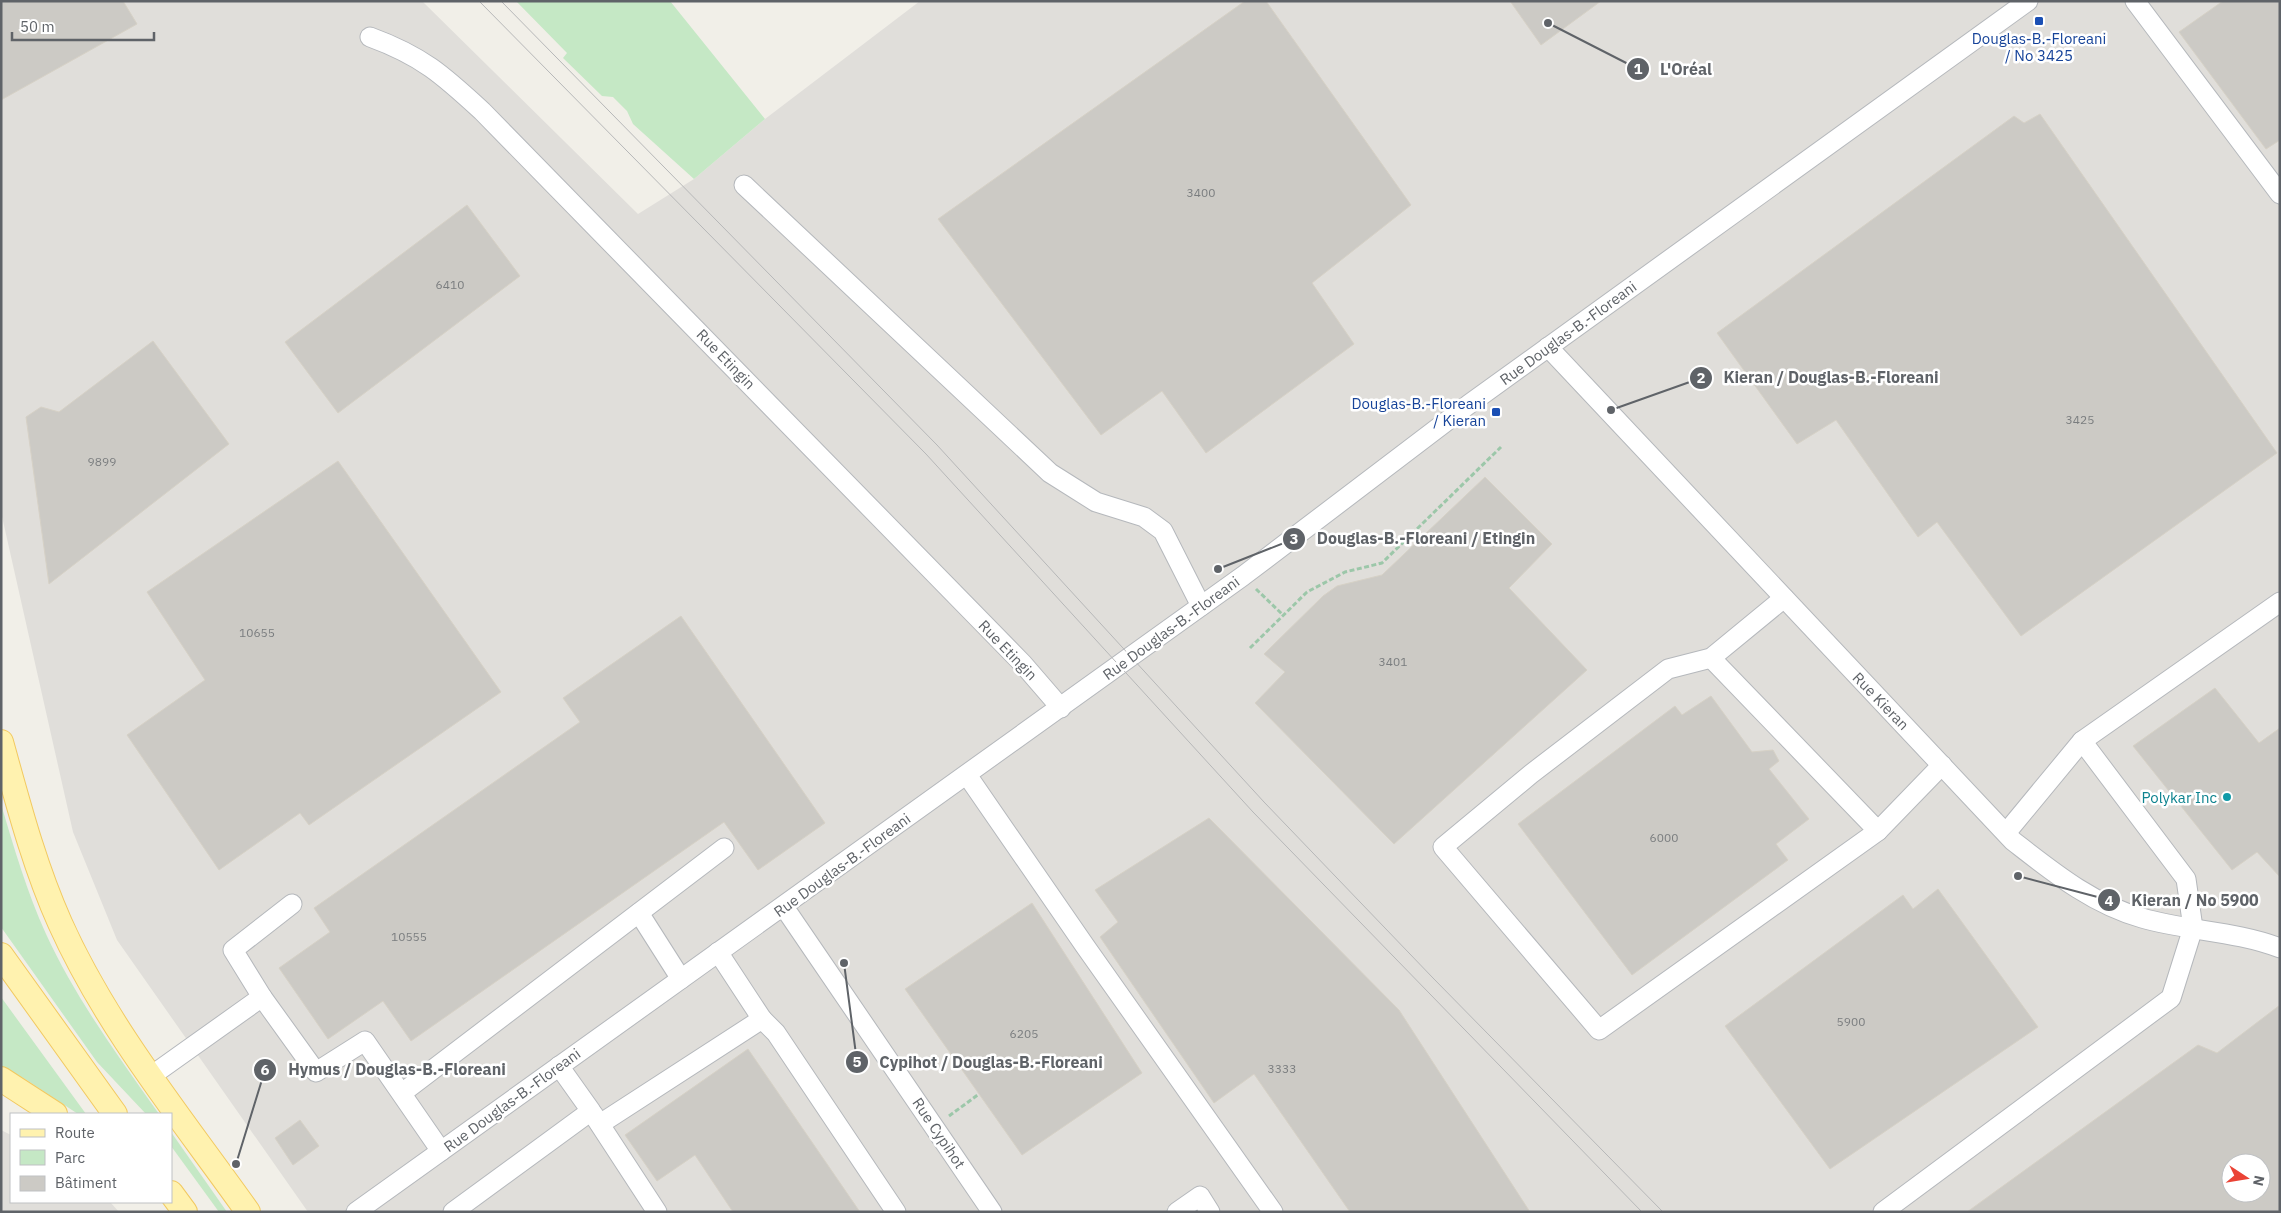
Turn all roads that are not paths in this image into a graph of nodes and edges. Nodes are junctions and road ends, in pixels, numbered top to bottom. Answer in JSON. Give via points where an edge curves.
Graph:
{"nodes":[{"id":1,"x":2028,"y":1,"type":"edge"},
{"id":2,"x":2135,"y":1,"type":"edge"},
{"id":3,"x":370,"y":37,"type":"dead end"},
{"id":4,"x":744,"y":185,"type":"dead end"},
{"id":5,"x":2280,"y":194,"type":"edge"},
{"id":6,"x":1548,"y":347,"type":"junction"},
{"id":7,"x":1784,"y":598,"type":"junction"},
{"id":8,"x":2280,"y":602,"type":"edge"},
{"id":9,"x":1201,"y":606,"type":"junction"},
{"id":10,"x":1711,"y":658,"type":"junction"},
{"id":11,"x":1061,"y":708,"type":"junction"},
{"id":12,"x":2082,"y":741,"type":"junction"},
{"id":13,"x":1,"y":742,"type":"edge"},
{"id":14,"x":1942,"y":765,"type":"junction"},
{"id":15,"x":967,"y":775,"type":"junction"},
{"id":16,"x":1878,"y":831,"type":"junction"},
{"id":17,"x":2006,"y":834,"type":"junction"},
{"id":18,"x":724,"y":848,"type":"dead end"},
{"id":19,"x":292,"y":904,"type":"dead end"},
{"id":20,"x":784,"y":906,"type":"junction"},
{"id":21,"x":639,"y":913,"type":"junction"},
{"id":22,"x":2194,"y":928,"type":"junction"},
{"id":23,"x":2280,"y":948,"type":"edge"},
{"id":24,"x":718,"y":952,"type":"junction"},
{"id":25,"x":1,"y":955,"type":"edge"},
{"id":26,"x":681,"y":979,"type":"junction"},
{"id":27,"x":262,"y":997,"type":"junction"},
{"id":28,"x":762,"y":1019,"type":"junction"},
{"id":29,"x":559,"y":1066,"type":"junction"},
{"id":30,"x":152,"y":1076,"type":"junction"},
{"id":31,"x":1,"y":1079,"type":"edge"},
{"id":32,"x":402,"y":1093,"type":"junction"},
{"id":33,"x":53,"y":1113,"type":"edge"},
{"id":34,"x":114,"y":1113,"type":"edge"},
{"id":35,"x":595,"y":1117,"type":"junction"},
{"id":36,"x":441,"y":1151,"type":"junction"},
{"id":37,"x":172,"y":1194,"type":"edge"},
{"id":38,"x":365,"y":1209,"type":"edge"},
{"id":39,"x":185,"y":1212,"type":"edge"},
{"id":40,"x":248,"y":1212,"type":"edge"},
{"id":41,"x":453,"y":1212,"type":"edge"},
{"id":42,"x":658,"y":1212,"type":"edge"},
{"id":43,"x":896,"y":1212,"type":"edge"},
{"id":44,"x":992,"y":1212,"type":"edge"},
{"id":45,"x":1177,"y":1212,"type":"edge"},
{"id":46,"x":1210,"y":1212,"type":"edge"},
{"id":47,"x":1273,"y":1212,"type":"edge"},
{"id":48,"x":1883,"y":1212,"type":"edge"}],
"edges":[{"from":1,"to":6,"type":"street","name":"Rue Douglas-B.-Floreani"},
{"from":2,"to":5,"type":"street"},
{"from":3,"to":11,"type":"street","name":"Rue Etingin","via":[[414,56],[438,71],[482,110],[1016,657]]},
{"from":4,"to":9,"type":"street","via":[[1050,473],[1096,502],[1144,517],[1162,531]]},
{"from":6,"to":7,"type":"street","name":"Rue Kieran"},
{"from":6,"to":9,"type":"street","name":"Rue Douglas-B.-Floreani"},
{"from":7,"to":10,"type":"street"},
{"from":7,"to":14,"type":"street","name":"Rue Kieran"},
{"from":8,"to":12,"type":"street"},
{"from":9,"to":11,"type":"street","name":"Rue Douglas-B.-Floreani"},
{"from":10,"to":16,"type":"street"},
{"from":10,"to":16,"type":"street","via":[[1668,669],[1530,774],[1443,847],[1599,1030]]},
{"from":11,"to":15,"type":"street","name":"Rue Douglas-B.-Floreani"},
{"from":12,"to":17,"type":"street"},
{"from":12,"to":22,"type":"street","via":[[2186,880]]},
{"from":13,"to":30,"type":"main road","via":[[33,852],[59,921],[101,1002]]},
{"from":14,"to":16,"type":"street"},
{"from":14,"to":17,"type":"street","name":"Rue Kieran"},
{"from":15,"to":20,"type":"street","name":"Rue Douglas-B.-Floreani"},
{"from":15,"to":47,"type":"street"},
{"from":17,"to":22,"type":"street","name":"Rue Kieran","via":[[2065,882],[2103,903],[2142,918]]},
{"from":18,"to":21,"type":"street"},
{"from":19,"to":27,"type":"street","via":[[233,950]]},
{"from":20,"to":24,"type":"street","name":"Rue Douglas-B.-Floreani"},
{"from":20,"to":44,"type":"street","name":"Rue Cypihot"},
{"from":21,"to":26,"type":"street"},
{"from":21,"to":32,"type":"street"},
{"from":22,"to":23,"type":"street","name":"Rue Kieran"},
{"from":22,"to":48,"type":"street","via":[[2171,998]]},
{"from":24,"to":26,"type":"street","name":"Rue Douglas-B.-Floreani"},
{"from":24,"to":28,"type":"street"},
{"from":25,"to":34,"type":"main road"},
{"from":26,"to":29,"type":"street","name":"Rue Douglas-B.-Floreani"},
{"from":27,"to":30,"type":"street"},
{"from":27,"to":32,"type":"street","via":[[316,1072],[365,1041]]},
{"from":28,"to":35,"type":"street"},
{"from":28,"to":43,"type":"street","via":[[776,1034]]},
{"from":29,"to":35,"type":"street"},
{"from":29,"to":36,"type":"street","name":"Rue Douglas-B.-Floreani"},
{"from":30,"to":40,"type":"main road"},
{"from":31,"to":33,"type":"main road"},
{"from":32,"to":36,"type":"street"},
{"from":35,"to":41,"type":"street"},
{"from":35,"to":42,"type":"street"},
{"from":36,"to":38,"type":"street","name":"Rue Douglas-B.-Floreani"},
{"from":37,"to":39,"type":"main road"},
{"from":45,"to":46,"type":"street","via":[[1200,1196]]}]}
